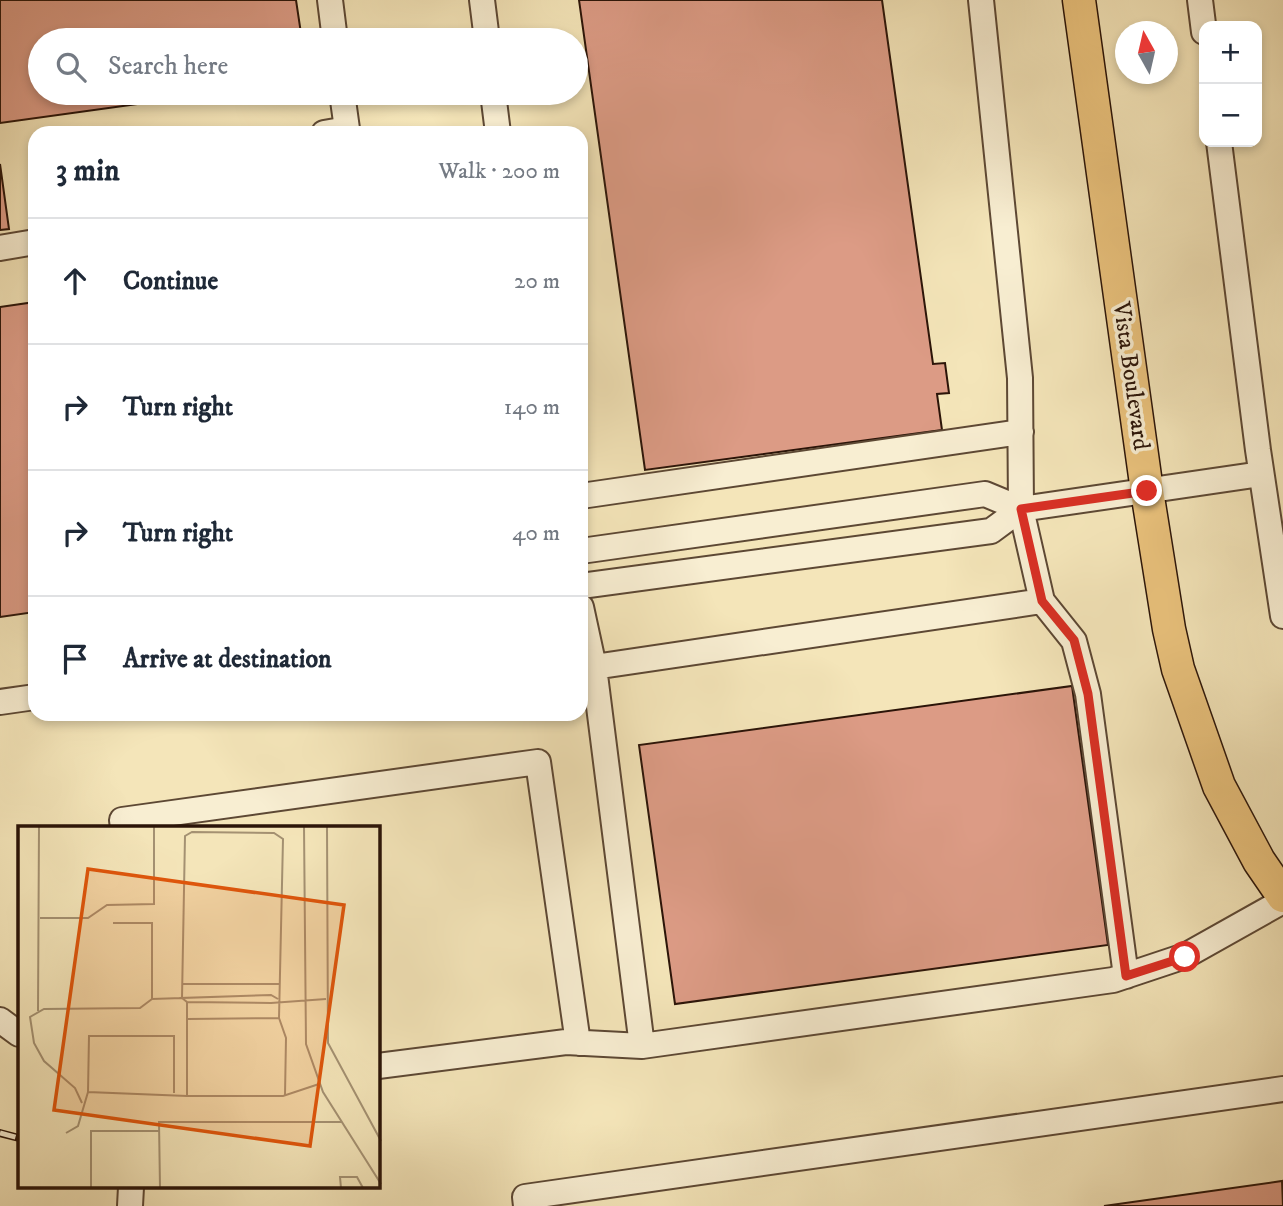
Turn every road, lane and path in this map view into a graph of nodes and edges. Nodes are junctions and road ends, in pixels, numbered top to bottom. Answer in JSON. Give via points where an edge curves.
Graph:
{"nodes":[{"id":1,"x":330,"y":0,"type":"edge"},
{"id":2,"x":482,"y":0,"type":"edge"},
{"id":3,"x":981,"y":0,"type":"edge"},
{"id":4,"x":1079,"y":0,"type":"edge"},
{"id":5,"x":1200,"y":0,"type":"edge"},
{"id":6,"x":1203,"y":21,"type":"edge"},
{"id":7,"x":334,"y":28,"type":"edge"},
{"id":8,"x":486,"y":28,"type":"edge"},
{"id":9,"x":344,"y":105,"type":"edge"},
{"id":10,"x":494,"y":105,"type":"edge"},
{"id":11,"x":346,"y":126,"type":"edge"},
{"id":12,"x":497,"y":126,"type":"edge"},
{"id":13,"x":1220,"y":147,"type":"edge"},
{"id":14,"x":28,"y":243,"type":"edge"},
{"id":15,"x":0,"y":248,"type":"edge"},
{"id":16,"x":1021,"y":432,"type":"junction"},
{"id":17,"x":1261,"y":474,"type":"junction"},
{"id":18,"x":1147,"y":491,"type":"junction"},
{"id":19,"x":588,"y":495,"type":"edge"},
{"id":20,"x":1021,"y":509,"type":"junction"},
{"id":21,"x":588,"y":550,"type":"edge"},
{"id":22,"x":588,"y":585,"type":"edge"},
{"id":23,"x":1042,"y":601,"type":"junction"},
{"id":24,"x":1283,"y":616,"type":"edge"},
{"id":25,"x":588,"y":639,"type":"edge"},
{"id":26,"x":594,"y":667,"type":"junction"},
{"id":27,"x":28,"y":698,"type":"edge"},
{"id":28,"x":0,"y":702,"type":"edge"},
{"id":29,"x":123,"y":826,"type":"edge"},
{"id":30,"x":1283,"y":895,"type":"edge"},
{"id":31,"x":1283,"y":901,"type":"edge"},
{"id":32,"x":1126,"y":976,"type":"junction"},
{"id":33,"x":0,"y":1020,"type":"edge"},
{"id":34,"x":18,"y":1033,"type":"edge"},
{"id":35,"x":578,"y":1043,"type":"junction"},
{"id":36,"x":642,"y":1046,"type":"junction"},
{"id":37,"x":380,"y":1066,"type":"edge"},
{"id":38,"x":1283,"y":1088,"type":"edge"},
{"id":39,"x":131,"y":1188,"type":"edge"},
{"id":40,"x":130,"y":1206,"type":"edge"},
{"id":41,"x":526,"y":1206,"type":"edge"}],
"edges":[{"from":1,"to":7,"type":"lane"},
{"from":2,"to":8,"type":"lane"},
{"from":3,"to":16,"type":"lane","via":[[1020,378]]},
{"from":4,"to":18,"type":"main road","name":"Vista Boulevard"},
{"from":5,"to":6,"type":"lane"},
{"from":9,"to":11,"type":"lane"},
{"from":10,"to":12,"type":"lane"},
{"from":13,"to":17,"type":"lane"},
{"from":14,"to":15,"type":"lane"},
{"from":16,"to":19,"type":"lane"},
{"from":16,"to":20,"type":"lane"},
{"from":17,"to":18,"type":"lane"},
{"from":17,"to":24,"type":"lane"},
{"from":18,"to":20,"type":"lane"},
{"from":18,"to":30,"type":"main road","name":"Vista Boulevard","via":[[1169,629],[1190,709],[1219,786]]},
{"from":20,"to":21,"type":"lane","via":[[985,494]]},
{"from":20,"to":22,"type":"lane","via":[[991,531]]},
{"from":20,"to":23,"type":"lane"},
{"from":23,"to":26,"type":"lane"},
{"from":23,"to":32,"type":"lane","via":[[1074,640],[1088,694]]},
{"from":25,"to":26,"type":"lane"},
{"from":26,"to":36,"type":"lane"},
{"from":27,"to":28,"type":"lane"},
{"from":29,"to":35,"type":"lane","via":[[122,820],[538,762]]},
{"from":31,"to":32,"type":"lane","via":[[1185,957]]},
{"from":32,"to":36,"type":"lane"},
{"from":33,"to":34,"type":"lane"},
{"from":35,"to":36,"type":"lane"},
{"from":35,"to":37,"type":"lane"},
{"from":38,"to":41,"type":"lane","via":[[525,1197]]},
{"from":39,"to":40,"type":"lane"}]}
